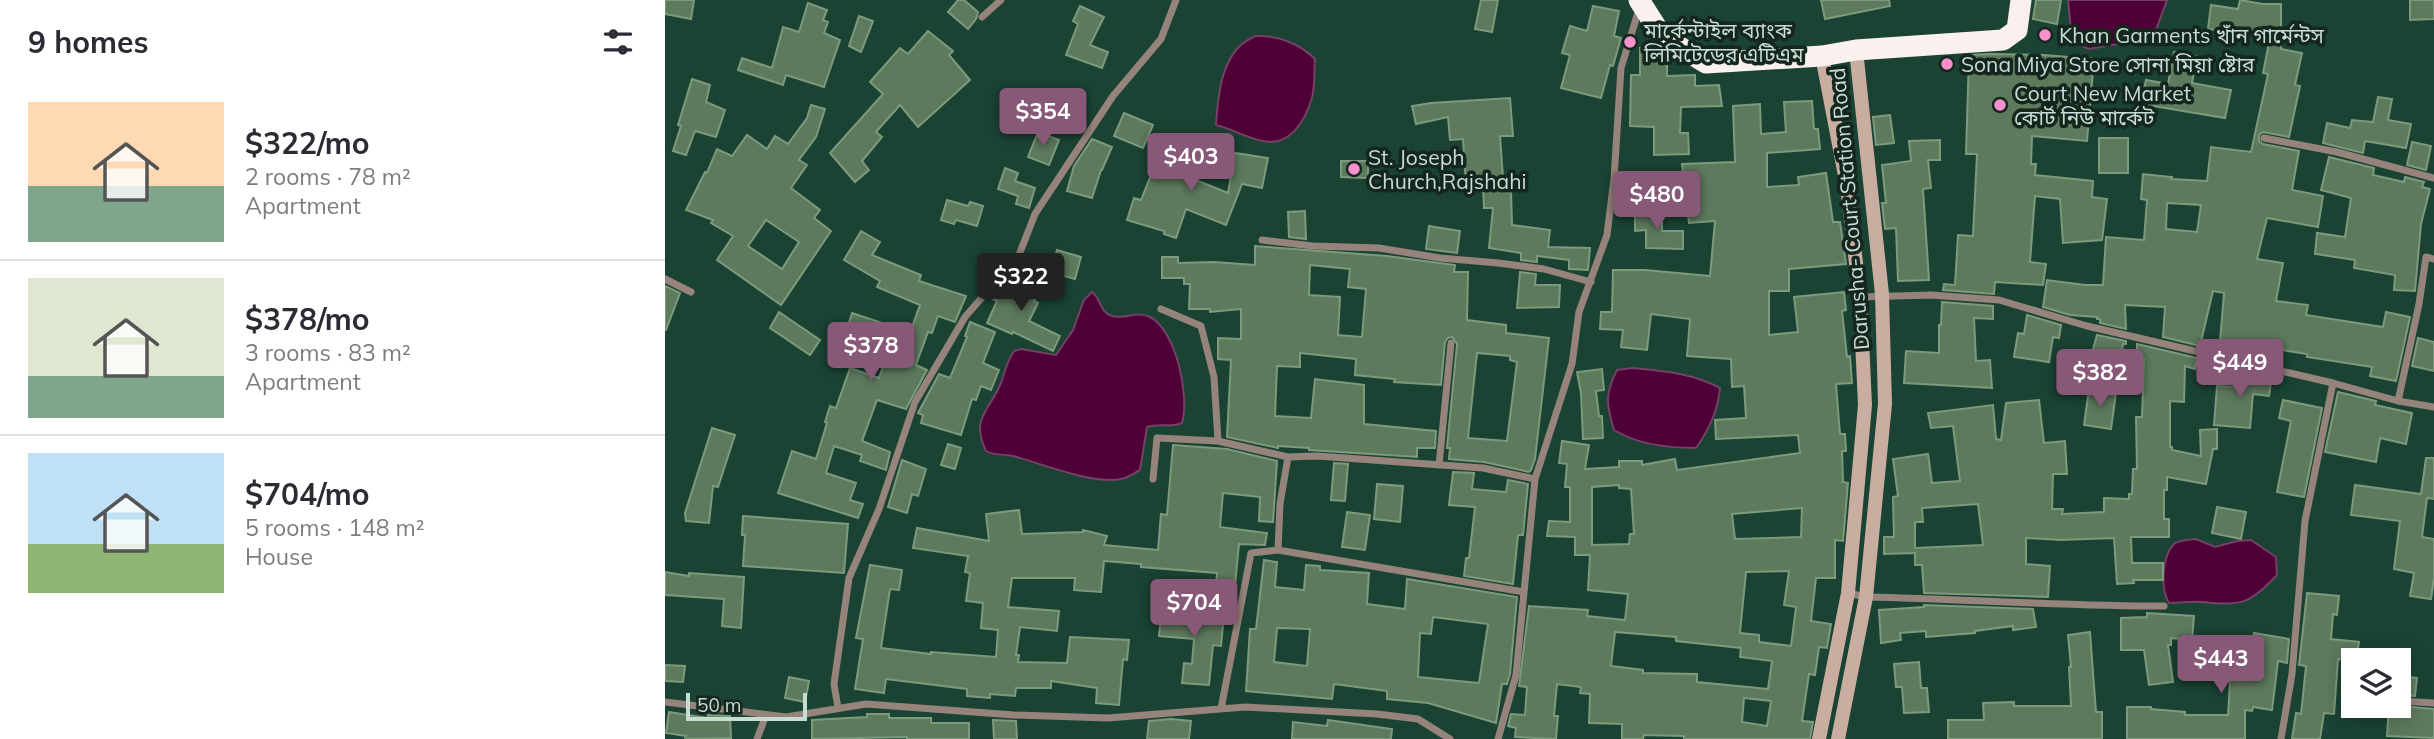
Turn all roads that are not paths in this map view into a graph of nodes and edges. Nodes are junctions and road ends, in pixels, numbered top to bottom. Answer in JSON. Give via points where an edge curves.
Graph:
{"nodes":[{"id":1,"x":1001,"y":0,"type":"edge"},
{"id":2,"x":1176,"y":0,"type":"edge"},
{"id":3,"x":2021,"y":0,"type":"edge"},
{"id":4,"x":1639,"y":2,"type":"edge"},
{"id":5,"x":982,"y":17,"type":"dead end"},
{"id":6,"x":1856,"y":50,"type":"junction"},
{"id":7,"x":1822,"y":56,"type":"junction"},
{"id":8,"x":2264,"y":138,"type":"dead end"},
{"id":9,"x":2434,"y":178,"type":"edge"},
{"id":10,"x":1262,"y":240,"type":"dead end"},
{"id":11,"x":2434,"y":259,"type":"edge"},
{"id":12,"x":665,"y":279,"type":"edge"},
{"id":13,"x":1591,"y":282,"type":"junction"},
{"id":14,"x":691,"y":292,"type":"dead end"},
{"id":15,"x":1882,"y":294,"type":"junction"},
{"id":16,"x":1860,"y":297,"type":"junction"},
{"id":17,"x":1161,"y":309,"type":"dead end"},
{"id":18,"x":1451,"y":343,"type":"dead end"},
{"id":19,"x":2333,"y":383,"type":"junction"},
{"id":20,"x":2398,"y":401,"type":"junction"},
{"id":21,"x":2434,"y":407,"type":"edge"},
{"id":22,"x":1218,"y":441,"type":"junction"},
{"id":23,"x":1288,"y":457,"type":"junction"},
{"id":24,"x":1439,"y":465,"type":"junction"},
{"id":25,"x":1153,"y":478,"type":"dead end"},
{"id":26,"x":1535,"y":479,"type":"junction"},
{"id":27,"x":1278,"y":550,"type":"junction"},
{"id":28,"x":1524,"y":592,"type":"junction"},
{"id":29,"x":1849,"y":593,"type":"junction"},
{"id":30,"x":1866,"y":597,"type":"junction"},
{"id":31,"x":2164,"y":606,"type":"dead end"},
{"id":32,"x":665,"y":702,"type":"edge"},
{"id":33,"x":2411,"y":702,"type":"edge"},
{"id":34,"x":2434,"y":703,"type":"edge"},
{"id":35,"x":838,"y":708,"type":"junction"},
{"id":36,"x":1221,"y":709,"type":"junction"},
{"id":37,"x":766,"y":715,"type":"junction"},
{"id":38,"x":757,"y":739,"type":"edge"},
{"id":39,"x":1450,"y":739,"type":"edge"},
{"id":40,"x":1498,"y":739,"type":"edge"},
{"id":41,"x":1819,"y":739,"type":"edge"},
{"id":42,"x":1839,"y":739,"type":"edge"},
{"id":43,"x":2281,"y":739,"type":"edge"}],
"edges":[{"from":1,"to":5,"type":"street"},
{"from":2,"to":35,"type":"street","via":[[1161,39],[1113,96],[1035,214],[1019,255],[965,317],[915,402],[879,509],[849,578],[834,684]]},
{"from":3,"to":6,"type":"highway","via":[[2017,30],[2003,40]]},
{"from":4,"to":7,"type":"highway","via":[[1662,36],[1706,63]]},
{"from":4,"to":13,"type":"street","via":[[1621,68],[1607,235]]},
{"from":6,"to":7,"type":"highway"},
{"from":6,"to":15,"type":"street","name":"Darusha- Court Station Road"},
{"from":7,"to":16,"type":"street","name":"Darusha- Court Station Road","via":[[1847,186]]},
{"from":8,"to":9,"type":"street"},
{"from":10,"to":13,"type":"street","via":[[1379,248],[1544,269]]},
{"from":11,"to":20,"type":"street","via":[[2426,257]]},
{"from":12,"to":14,"type":"street"},
{"from":13,"to":26,"type":"street","via":[[1579,312],[1572,364]]},
{"from":15,"to":16,"type":"street"},
{"from":15,"to":19,"type":"street","via":[[1999,300],[2087,326]]},
{"from":15,"to":30,"type":"street","name":"Darusha- Court Station Road","via":[[1885,404]]},
{"from":16,"to":29,"type":"street","name":"Darusha- Court Station Road","via":[[1865,405]]},
{"from":17,"to":22,"type":"street","via":[[1201,326],[1214,377]]},
{"from":18,"to":24,"type":"street"},
{"from":19,"to":20,"type":"street"},
{"from":19,"to":43,"type":"street","via":[[2305,521],[2292,674]]},
{"from":20,"to":21,"type":"street"},
{"from":22,"to":23,"type":"street"},
{"from":22,"to":25,"type":"street","via":[[1157,438]]},
{"from":23,"to":24,"type":"street"},
{"from":23,"to":27,"type":"street"},
{"from":24,"to":26,"type":"street"},
{"from":26,"to":28,"type":"street"},
{"from":27,"to":28,"type":"street"},
{"from":27,"to":36,"type":"street","via":[[1251,553]]},
{"from":28,"to":40,"type":"street","via":[[1516,675]]},
{"from":29,"to":30,"type":"street"},
{"from":29,"to":41,"type":"street","name":"Darusha- Court Station Road"},
{"from":30,"to":31,"type":"street"},
{"from":30,"to":42,"type":"street","name":"Darusha- Court Station Road"},
{"from":32,"to":37,"type":"street"},
{"from":33,"to":34,"type":"street"},
{"from":35,"to":36,"type":"street","via":[[866,704],[1108,718]]},
{"from":35,"to":37,"type":"street","via":[[786,717]]},
{"from":36,"to":39,"type":"street","via":[[1404,717],[1418,719]]},
{"from":37,"to":38,"type":"street"}]}
